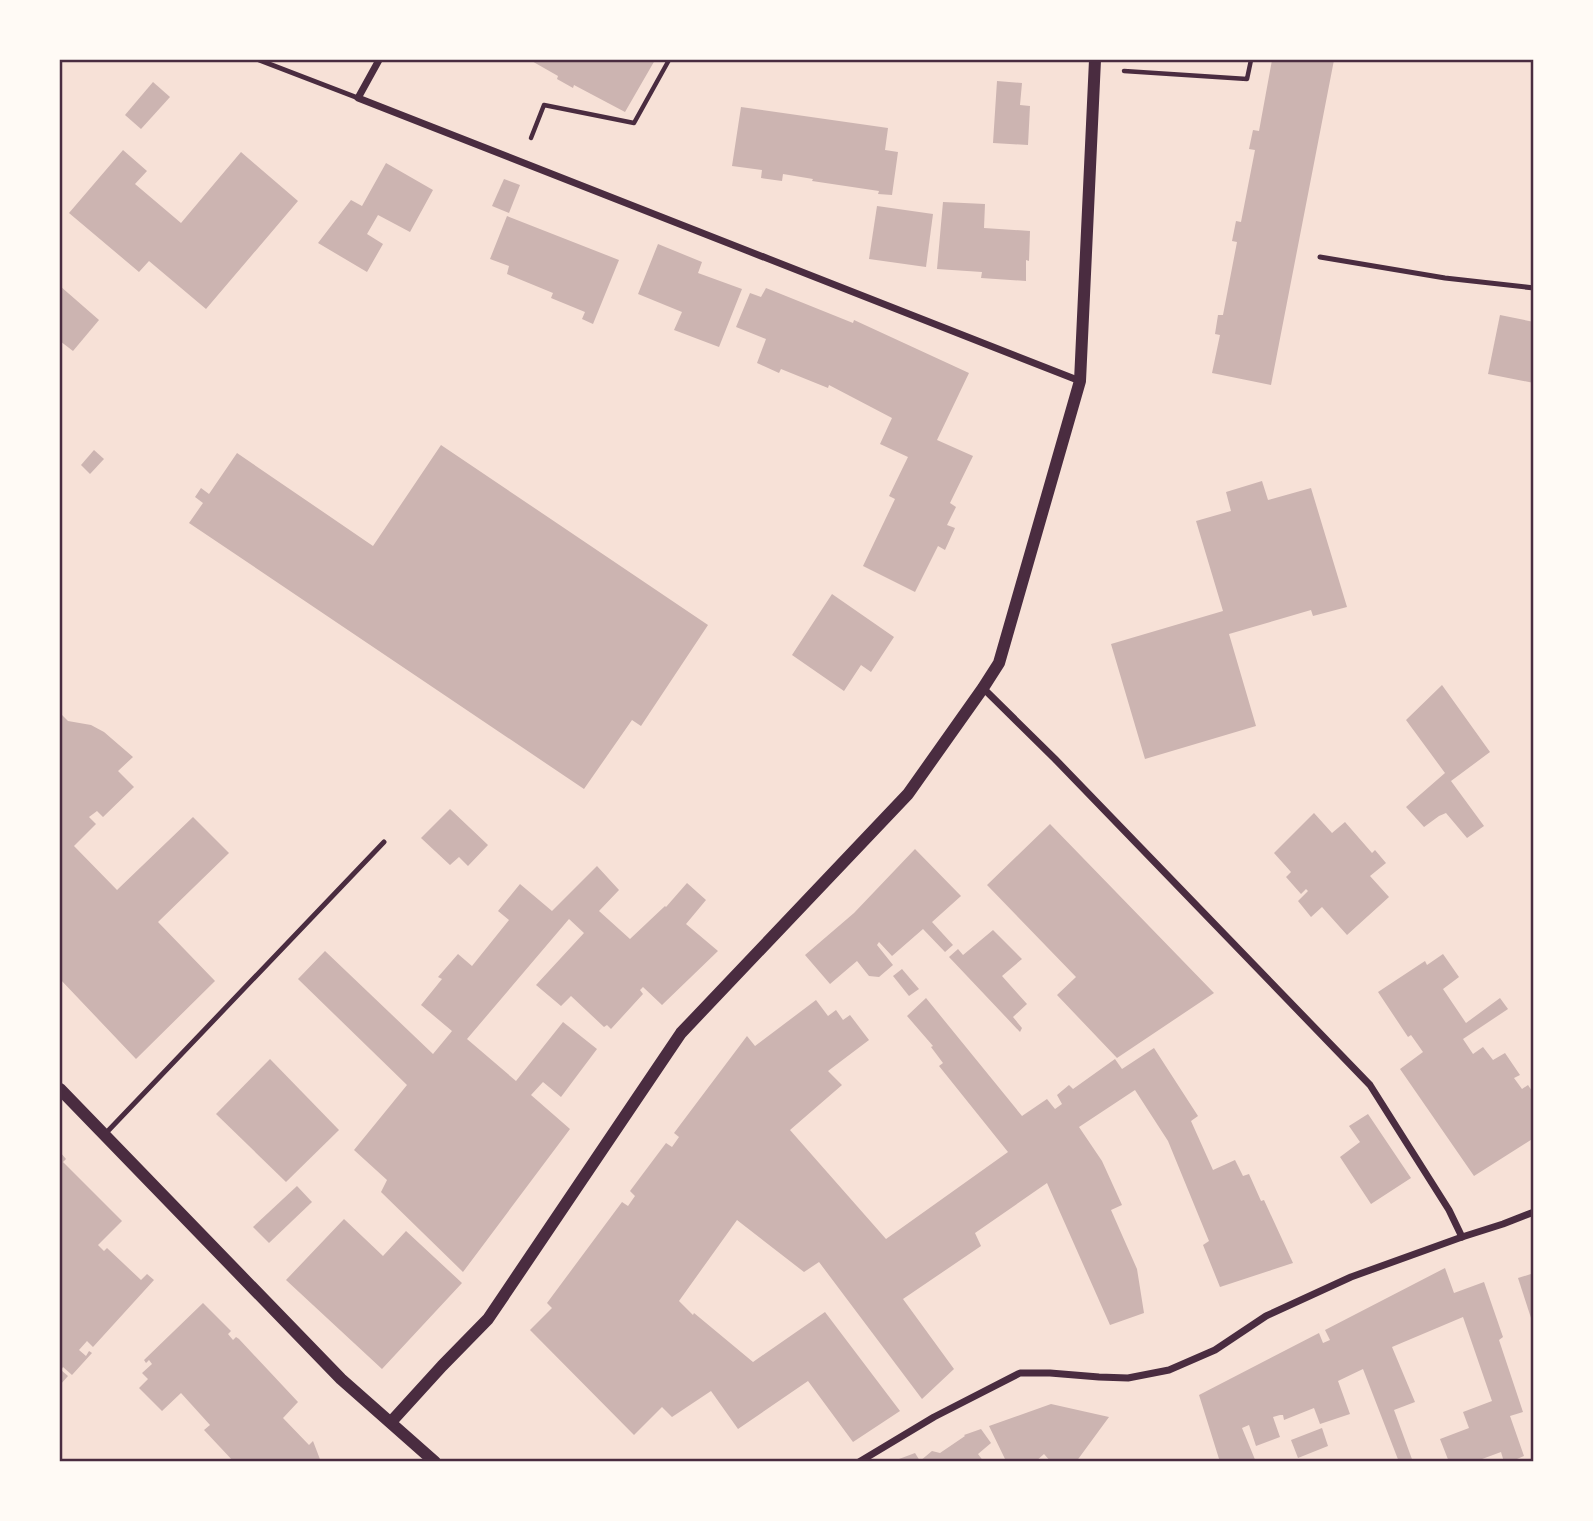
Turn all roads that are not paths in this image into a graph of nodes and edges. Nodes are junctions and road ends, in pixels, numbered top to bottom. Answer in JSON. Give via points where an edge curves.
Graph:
{"nodes":[{"id":1,"x":259,"y":60,"type":"edge"},
{"id":2,"x":379,"y":60,"type":"edge"},
{"id":3,"x":1095,"y":64,"type":"edge"},
{"id":4,"x":358,"y":98,"type":"junction"},
{"id":5,"x":1320,"y":257,"type":"dead end"},
{"id":6,"x":1534,"y":288,"type":"edge"},
{"id":7,"x":1080,"y":381,"type":"junction"},
{"id":8,"x":983,"y":688,"type":"junction"},
{"id":9,"x":384,"y":842,"type":"dead end"},
{"id":10,"x":60,"y":1089,"type":"edge"},
{"id":11,"x":103,"y":1135,"type":"junction"},
{"id":12,"x":1534,"y":1212,"type":"edge"},
{"id":13,"x":1462,"y":1237,"type":"junction"},
{"id":14,"x":391,"y":1422,"type":"junction"},
{"id":15,"x":435,"y":1461,"type":"edge"},
{"id":16,"x":859,"y":1461,"type":"edge"}],
"edges":[{"from":1,"to":4,"type":"lane"},
{"from":2,"to":4,"type":"street"},
{"from":3,"to":7,"type":"street"},
{"from":4,"to":7,"type":"street"},
{"from":5,"to":6,"type":"lane"},
{"from":7,"to":8,"type":"street","via":[[999,663]]},
{"from":8,"to":13,"type":"street","via":[[1370,1085],[1450,1210]]},
{"from":8,"to":14,"type":"street","via":[[908,794],[681,1033],[488,1319]]},
{"from":9,"to":11,"type":"lane"},
{"from":10,"to":11,"type":"street"},
{"from":11,"to":14,"type":"street","via":[[341,1379]]},
{"from":12,"to":13,"type":"street"},
{"from":13,"to":16,"type":"street","via":[[1266,1316],[1215,1350],[1169,1370],[1128,1378],[1020,1373]]},
{"from":14,"to":15,"type":"street"}]}
